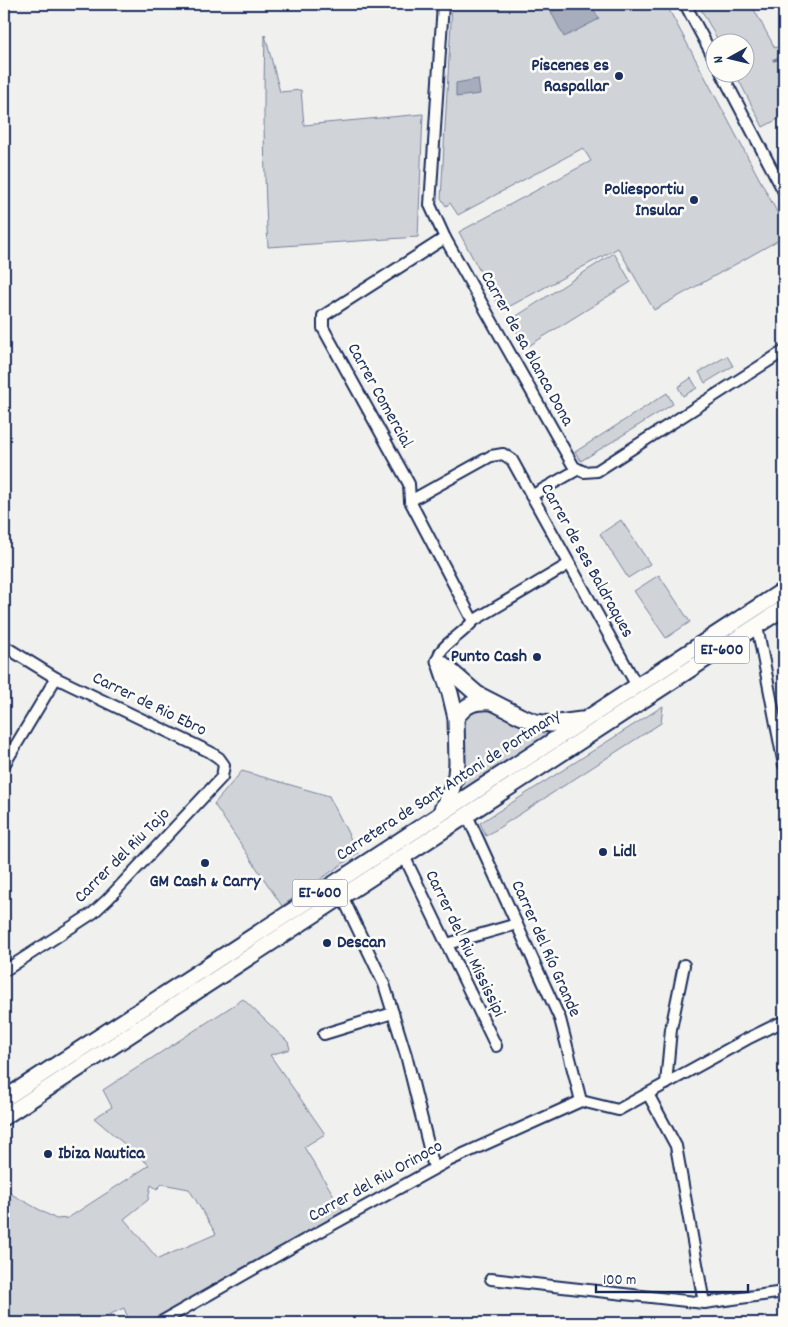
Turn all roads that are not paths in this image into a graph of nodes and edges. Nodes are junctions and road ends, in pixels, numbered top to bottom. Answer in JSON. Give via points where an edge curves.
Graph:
{"nodes":[{"id":1,"x":443,"y":4,"type":"edge"},
{"id":2,"x":684,"y":4,"type":"edge"},
{"id":3,"x":706,"y":44,"type":"edge"},
{"id":4,"x":726,"y":82,"type":"edge"},
{"id":5,"x":784,"y":192,"type":"edge"},
{"id":6,"x":445,"y":238,"type":"junction"},
{"id":7,"x":784,"y":351,"type":"edge"},
{"id":8,"x":577,"y":470,"type":"junction"},
{"id":9,"x":531,"y":496,"type":"junction"},
{"id":10,"x":410,"y":501,"type":"junction"},
{"id":11,"x":570,"y":564,"type":"junction"},
{"id":12,"x":784,"y":590,"type":"edge"},
{"id":13,"x":784,"y":608,"type":"edge"},
{"id":14,"x":473,"y":621,"type":"junction"},
{"id":15,"x":757,"y":626,"type":"junction"},
{"id":16,"x":4,"y":646,"type":"edge"},
{"id":17,"x":439,"y":661,"type":"junction"},
{"id":18,"x":56,"y":678,"type":"junction"},
{"id":19,"x":637,"y":686,"type":"junction"},
{"id":20,"x":493,"y":702,"type":"junction"},
{"id":21,"x":456,"y":718,"type":"junction"},
{"id":22,"x":585,"y":720,"type":"junction"},
{"id":23,"x":4,"y":765,"type":"edge"},
{"id":24,"x":224,"y":765,"type":"joint"},
{"id":25,"x":784,"y":765,"type":"edge"},
{"id":26,"x":467,"y":815,"type":"junction"},
{"id":27,"x":439,"y":816,"type":"junction"},
{"id":28,"x":404,"y":856,"type":"junction"},
{"id":29,"x":342,"y":896,"type":"junction"},
{"id":30,"x":517,"y":924,"type":"junction"},
{"id":31,"x":447,"y":944,"type":"junction"},
{"id":32,"x":684,"y":965,"type":"dead end"},
{"id":33,"x":4,"y":971,"type":"edge"},
{"id":34,"x":393,"y":1013,"type":"junction"},
{"id":35,"x":784,"y":1021,"type":"edge"},
{"id":36,"x":324,"y":1034,"type":"dead end"},
{"id":37,"x":496,"y":1046,"type":"dead end"},
{"id":38,"x":666,"y":1084,"type":"junction"},
{"id":39,"x":648,"y":1094,"type":"junction"},
{"id":40,"x":4,"y":1099,"type":"edge"},
{"id":41,"x":581,"y":1100,"type":"junction"},
{"id":42,"x":4,"y":1117,"type":"edge"},
{"id":43,"x":434,"y":1168,"type":"junction"},
{"id":44,"x":491,"y":1279,"type":"dead end"},
{"id":45,"x":784,"y":1292,"type":"edge"},
{"id":46,"x":704,"y":1303,"type":"junction"},
{"id":47,"x":159,"y":1323,"type":"edge"}],
"edges":[{"from":1,"to":6,"type":"street","name":"Carrer de sa Blanca Dona","via":[[430,205]]},
{"from":2,"to":3,"type":"street"},
{"from":4,"to":5,"type":"street"},
{"from":6,"to":8,"type":"street","name":"Carrer de sa Blanca Dona"},
{"from":6,"to":10,"type":"street","name":"Carrer Comercial","via":[[323,316],[323,328],[408,484]]},
{"from":7,"to":8,"type":"street","via":[[596,471]]},
{"from":8,"to":9,"type":"street"},
{"from":9,"to":10,"type":"street","name":"Carrer de ses Baldraques","via":[[512,460],[503,454],[491,456]]},
{"from":9,"to":11,"type":"street","name":"Carrer de ses Baldraques"},
{"from":10,"to":14,"type":"street","name":"Carrer Comercial"},
{"from":11,"to":14,"type":"street"},
{"from":11,"to":19,"type":"street","name":"Carrer de ses Baldraques"},
{"from":12,"to":19,"type":"main road","name":"Carretera de Sant Antoni de Portmany","number":"EI-600"},
{"from":13,"to":15,"type":"main road","number":"EI-600"},
{"from":14,"to":17,"type":"street","via":[[442,649]]},
{"from":15,"to":25,"type":"street"},
{"from":15,"to":26,"type":"main road","name":"Carretera de Sant Antoni de Portmany","number":"EI-600"},
{"from":16,"to":18,"type":"street","name":"Carrer de Rio Ebro"},
{"from":17,"to":20,"type":"main road","via":[[477,694]]},
{"from":17,"to":21,"type":"main road"},
{"from":18,"to":23,"type":"street"},
{"from":18,"to":24,"type":"street","name":"Carrer de Rio Ebro","via":[[210,752]]},
{"from":19,"to":22,"type":"main road","name":"Carretera de Sant Antoni de Portmany","number":"EI-600"},
{"from":20,"to":21,"type":"main road","via":[[472,703]]},
{"from":20,"to":22,"type":"main road","via":[[535,722],[551,724]]},
{"from":21,"to":27,"type":"main road","via":[[456,775]]},
{"from":22,"to":27,"type":"main road","name":"Carretera de Sant Antoni de Portmany","number":"EI-600"},
{"from":24,"to":33,"type":"street","name":"Carrer del Riu Tajo","via":[[222,777],[108,899],[93,913]]},
{"from":26,"to":28,"type":"main road","name":"Carretera de Sant Antoni de Portmany","number":"EI-600"},
{"from":26,"to":30,"type":"street","name":"Carrer del Río Grande"},
{"from":27,"to":40,"type":"main road","name":"Carretera de Sant Antoni de Portmany","number":"EI-600"},
{"from":28,"to":29,"type":"main road","name":"Carretera de Sant Antoni de Portmany","number":"EI-600"},
{"from":28,"to":31,"type":"street","name":"Carrer del Riu Mississipi"},
{"from":29,"to":34,"type":"street","via":[[384,984]]},
{"from":29,"to":42,"type":"main road","name":"Carretera de Sant Antoni de Portmany","number":"EI-600"},
{"from":30,"to":31,"type":"street"},
{"from":30,"to":41,"type":"street","name":"Carrer del Río Grande","via":[[560,1019]]},
{"from":31,"to":37,"type":"street","name":"Carrer del Riu Mississipi"},
{"from":32,"to":38,"type":"street","via":[[671,1029]]},
{"from":34,"to":36,"type":"street"},
{"from":34,"to":43,"type":"street"},
{"from":35,"to":38,"type":"street"},
{"from":38,"to":39,"type":"street"},
{"from":39,"to":41,"type":"street","via":[[618,1110]]},
{"from":39,"to":46,"type":"street","via":[[676,1146]]},
{"from":41,"to":43,"type":"street","name":"Carrer del Riu Orinoco"},
{"from":43,"to":47,"type":"street","name":"Carrer del Riu Orinoco"},
{"from":44,"to":46,"type":"street"},
{"from":45,"to":46,"type":"street"}]}
